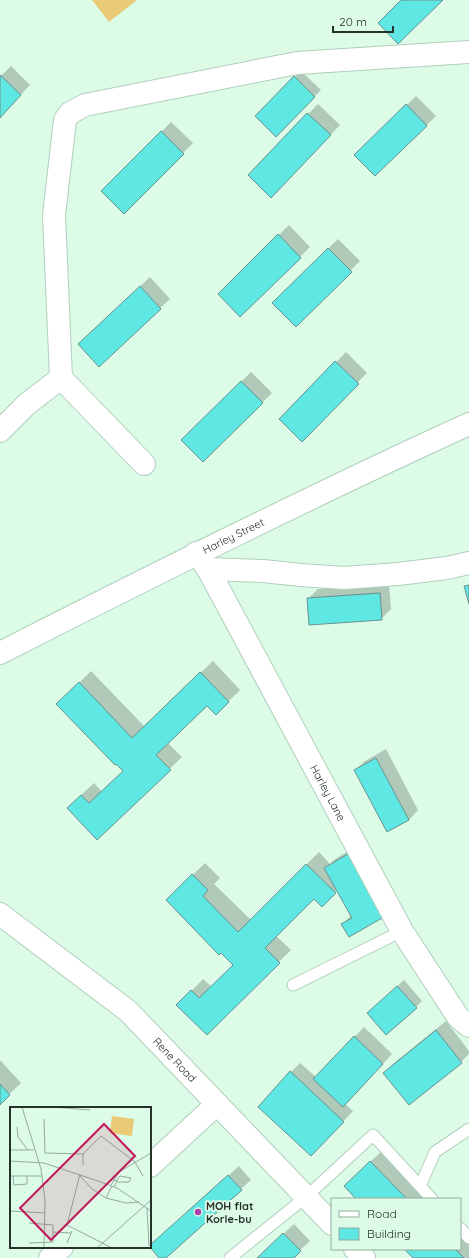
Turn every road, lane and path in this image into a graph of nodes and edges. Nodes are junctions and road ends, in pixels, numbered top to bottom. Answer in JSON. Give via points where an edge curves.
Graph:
{"nodes":[{"id":1,"x":469,"y":52,"type":"edge"},
{"id":2,"x":61,"y":378,"type":"junction"},
{"id":3,"x":469,"y":424,"type":"edge"},
{"id":4,"x":0,"y":430,"type":"edge"},
{"id":5,"x":144,"y":464,"type":"dead end"},
{"id":6,"x":202,"y":561,"type":"junction"},
{"id":7,"x":469,"y":563,"type":"edge"},
{"id":8,"x":0,"y":653,"type":"edge"},
{"id":9,"x":0,"y":914,"type":"edge"},
{"id":10,"x":402,"y":931,"type":"junction"},
{"id":11,"x":293,"y":985,"type":"dead end"},
{"id":12,"x":469,"y":1026,"type":"edge"},
{"id":13,"x":217,"y":1104,"type":"junction"},
{"id":14,"x":469,"y":1129,"type":"edge"},
{"id":15,"x":151,"y":1165,"type":"edge"},
{"id":16,"x":420,"y":1186,"type":"junction"},
{"id":17,"x":306,"y":1197,"type":"junction"},
{"id":18,"x":431,"y":1198,"type":"edge"},
{"id":19,"x":331,"y":1223,"type":"edge"},
{"id":20,"x":461,"y":1229,"type":"edge"},
{"id":21,"x":469,"y":1238,"type":"edge"},
{"id":22,"x":61,"y":1248,"type":"edge"},
{"id":23,"x":357,"y":1250,"type":"edge"},
{"id":24,"x":50,"y":1258,"type":"edge"},
{"id":25,"x":230,"y":1258,"type":"edge"},
{"id":26,"x":364,"y":1258,"type":"edge"}],
"edges":[{"from":1,"to":2,"type":"street","via":[[297,63],[85,106],[70,113],[65,120],[54,215]]},
{"from":2,"to":4,"type":"street","via":[[27,404]]},
{"from":2,"to":5,"type":"street"},
{"from":3,"to":6,"type":"street","name":"Harley Street","via":[[376,466]]},
{"from":6,"to":7,"type":"street","via":[[263,571],[344,578],[398,574]]},
{"from":6,"to":8,"type":"street","name":"Harley Street"},
{"from":6,"to":10,"type":"street","name":"Harley Lane"},
{"from":9,"to":13,"type":"street","name":"Rene Road","via":[[128,1011]]},
{"from":10,"to":11,"type":"lane"},
{"from":10,"to":12,"type":"street","name":"Harley Lane","via":[[458,1017]]},
{"from":13,"to":15,"type":"street"},
{"from":13,"to":17,"type":"street","name":"Rene Road"},
{"from":14,"to":16,"type":"lane","via":[[435,1152]]},
{"from":16,"to":17,"type":"lane","via":[[373,1135]]},
{"from":16,"to":18,"type":"lane"},
{"from":17,"to":19,"type":"street","name":"Rene Road"},
{"from":17,"to":25,"type":"lane"},
{"from":20,"to":21,"type":"lane"},
{"from":22,"to":24,"type":"street"},
{"from":23,"to":26,"type":"street"}]}
